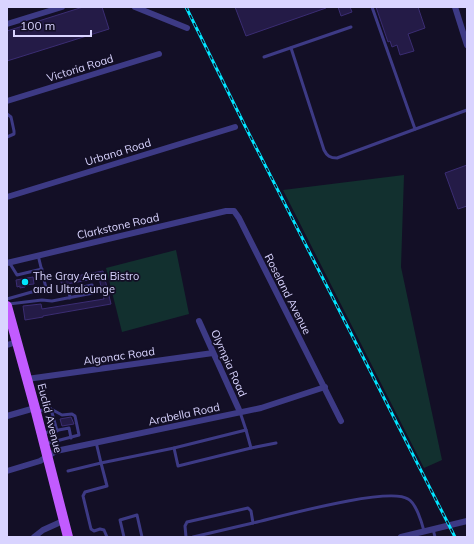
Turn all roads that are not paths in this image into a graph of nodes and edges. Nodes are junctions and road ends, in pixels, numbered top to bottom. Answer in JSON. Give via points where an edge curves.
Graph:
{"nodes":[{"id":1,"x":62,"y":7,"type":"edge"},
{"id":2,"x":135,"y":7,"type":"edge"},
{"id":3,"x":372,"y":7,"type":"edge"},
{"id":4,"x":454,"y":7,"type":"edge"},
{"id":5,"x":54,"y":8,"type":"edge"},
{"id":6,"x":7,"y":24,"type":"edge"},
{"id":7,"x":351,"y":27,"type":"dead end"},
{"id":8,"x":187,"y":28,"type":"dead end"},
{"id":9,"x":467,"y":45,"type":"edge"},
{"id":10,"x":291,"y":48,"type":"junction"},
{"id":11,"x":159,"y":54,"type":"dead end"},
{"id":12,"x":264,"y":57,"type":"dead end"},
{"id":13,"x":7,"y":101,"type":"edge"},
{"id":14,"x":467,"y":110,"type":"edge"},
{"id":15,"x":7,"y":114,"type":"edge"},
{"id":16,"x":235,"y":127,"type":"dead end"},
{"id":17,"x":415,"y":129,"type":"junction"},
{"id":18,"x":7,"y":137,"type":"edge"},
{"id":19,"x":7,"y":197,"type":"edge"},
{"id":20,"x":234,"y":211,"type":"joint"},
{"id":21,"x":38,"y":255,"type":"junction"},
{"id":22,"x":8,"y":263,"type":"edge"},
{"id":23,"x":42,"y":269,"type":"junction"},
{"id":24,"x":7,"y":298,"type":"edge"},
{"id":25,"x":70,"y":298,"type":"junction"},
{"id":26,"x":7,"y":305,"type":"edge"},
{"id":27,"x":199,"y":321,"type":"dead end"},
{"id":28,"x":12,"y":344,"type":"edge"},
{"id":29,"x":213,"y":353,"type":"junction"},
{"id":30,"x":27,"y":379,"type":"junction"},
{"id":31,"x":325,"y":387,"type":"junction"},
{"id":32,"x":51,"y":409,"type":"junction"},
{"id":33,"x":35,"y":410,"type":"junction"},
{"id":34,"x":240,"y":412,"type":"junction"},
{"id":35,"x":7,"y":416,"type":"edge"},
{"id":36,"x":341,"y":421,"type":"dead end"},
{"id":37,"x":246,"y":430,"type":"junction"},
{"id":38,"x":57,"y":431,"type":"junction"},
{"id":39,"x":41,"y":434,"type":"junction"},
{"id":40,"x":71,"y":438,"type":"junction"},
{"id":41,"x":96,"y":442,"type":"junction"},
{"id":42,"x":276,"y":443,"type":"dead end"},
{"id":43,"x":44,"y":444,"type":"junction"},
{"id":44,"x":174,"y":448,"type":"junction"},
{"id":45,"x":252,"y":448,"type":"junction"},
{"id":46,"x":47,"y":457,"type":"junction"},
{"id":47,"x":102,"y":463,"type":"junction"},
{"id":48,"x":7,"y":471,"type":"edge"},
{"id":49,"x":68,"y":471,"type":"dead end"},
{"id":50,"x":63,"y":521,"type":"junction"},
{"id":51,"x":467,"y":521,"type":"edge"},
{"id":52,"x":253,"y":523,"type":"junction"},
{"id":53,"x":433,"y":529,"type":"junction"},
{"id":54,"x":424,"y":532,"type":"junction"},
{"id":55,"x":34,"y":537,"type":"edge"},
{"id":56,"x":68,"y":537,"type":"edge"},
{"id":57,"x":107,"y":537,"type":"edge"},
{"id":58,"x":124,"y":537,"type":"edge"},
{"id":59,"x":142,"y":537,"type":"edge"},
{"id":60,"x":186,"y":537,"type":"edge"},
{"id":61,"x":193,"y":537,"type":"edge"},
{"id":62,"x":401,"y":537,"type":"edge"},
{"id":63,"x":435,"y":537,"type":"edge"}],
"edges":[{"from":1,"to":5,"type":"street"},
{"from":2,"to":8,"type":"street"},
{"from":3,"to":17,"type":"lane"},
{"from":4,"to":9,"type":"street"},
{"from":5,"to":6,"type":"street"},
{"from":7,"to":10,"type":"lane"},
{"from":10,"to":12,"type":"lane"},
{"from":10,"to":17,"type":"lane","via":[[327,156],[337,158]]},
{"from":11,"to":13,"type":"street","name":"Victoria Road"},
{"from":14,"to":17,"type":"lane"},
{"from":15,"to":18,"type":"lane","via":[[11,117],[14,131],[14,134]]},
{"from":16,"to":19,"type":"street","name":"Urbana Road"},
{"from":20,"to":21,"type":"street","name":"Clarkstone Road"},
{"from":20,"to":31,"type":"street","name":"Roseland Avenue"},
{"from":21,"to":22,"type":"street","name":"Clarkstone Road"},
{"from":21,"to":23,"type":"lane"},
{"from":22,"to":23,"type":"lane","via":[[17,275]]},
{"from":23,"to":24,"type":"lane","via":[[46,288]]},
{"from":25,"to":25,"type":"lane","via":[[93,293],[92,285],[69,290]]},
{"from":25,"to":26,"type":"lane"},
{"from":26,"to":28,"type":"main road","name":"Euclid Avenue"},
{"from":27,"to":29,"type":"street","name":"Olympia Road"},
{"from":28,"to":30,"type":"main road","name":"Euclid Avenue"},
{"from":29,"to":30,"type":"street","name":"Algonac Road"},
{"from":29,"to":34,"type":"street","name":"Olympia Road"},
{"from":30,"to":33,"type":"main road","name":"Euclid Avenue"},
{"from":31,"to":34,"type":"street","name":"Arabella Road","via":[[262,408]]},
{"from":31,"to":36,"type":"street","name":"Roseland Avenue"},
{"from":32,"to":33,"type":"lane"},
{"from":32,"to":38,"type":"lane"},
{"from":32,"to":40,"type":"lane","via":[[62,415],[75,416],[79,435]]},
{"from":33,"to":35,"type":"street"},
{"from":33,"to":39,"type":"main road","name":"Euclid Avenue"},
{"from":34,"to":37,"type":"lane"},
{"from":34,"to":41,"type":"street","name":"Arabella Road"},
{"from":37,"to":44,"type":"lane"},
{"from":37,"to":45,"type":"lane"},
{"from":38,"to":39,"type":"lane"},
{"from":38,"to":40,"type":"lane","via":[[68,428]]},
{"from":39,"to":43,"type":"main road","name":"Euclid Avenue"},
{"from":40,"to":43,"type":"lane"},
{"from":41,"to":46,"type":"street","name":"Arabella Road","via":[[56,451]]},
{"from":41,"to":47,"type":"lane"},
{"from":42,"to":45,"type":"lane"},
{"from":43,"to":46,"type":"main road","name":"Euclid Avenue"},
{"from":44,"to":45,"type":"lane","via":[[178,466]]},
{"from":44,"to":47,"type":"lane"},
{"from":46,"to":48,"type":"street","name":"Arabella Road"},
{"from":46,"to":50,"type":"main road","name":"Euclid Avenue"},
{"from":47,"to":49,"type":"lane"},
{"from":47,"to":57,"type":"lane","via":[[107,486],[85,492],[83,496],[91,529],[104,530]]},
{"from":50,"to":55,"type":"street"},
{"from":50,"to":56,"type":"main road","name":"Euclid Avenue"},
{"from":51,"to":53,"type":"street"},
{"from":52,"to":54,"type":"lane","via":[[365,497],[388,496],[407,498],[412,502]]},
{"from":52,"to":60,"type":"lane","via":[[248,508],[187,522]]},
{"from":52,"to":61,"type":"lane"},
{"from":53,"to":54,"type":"street"},
{"from":53,"to":63,"type":"lane"},
{"from":54,"to":62,"type":"street"},
{"from":58,"to":59,"type":"lane","via":[[120,520],[137,515]]}]}
